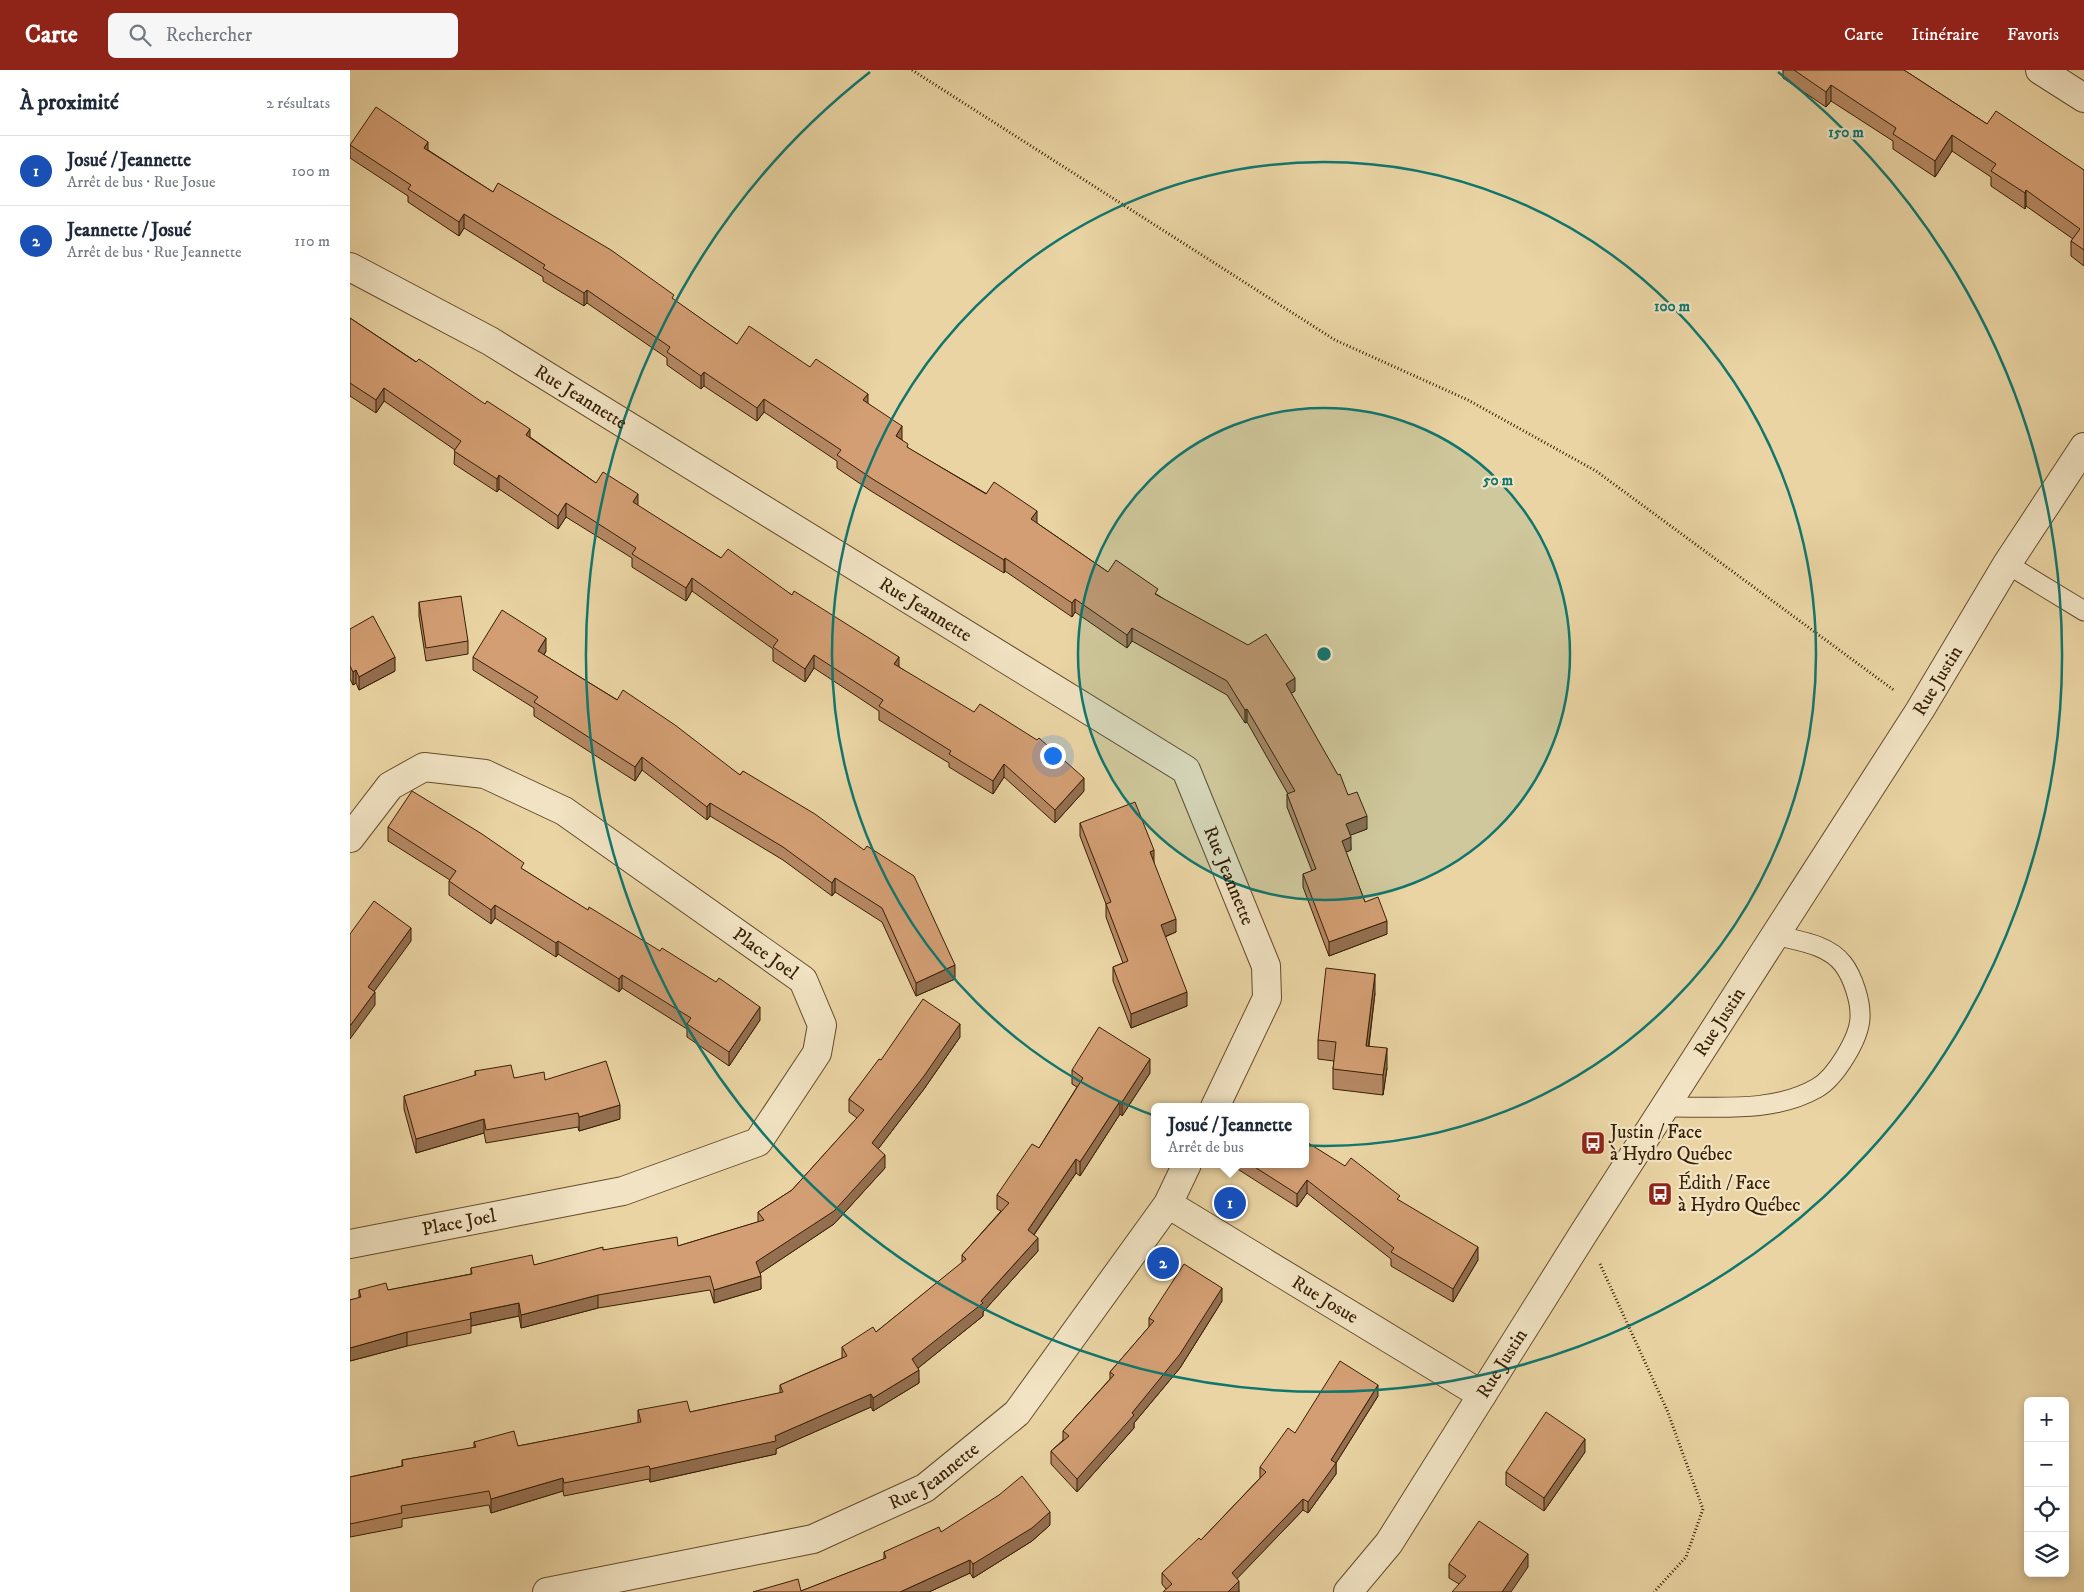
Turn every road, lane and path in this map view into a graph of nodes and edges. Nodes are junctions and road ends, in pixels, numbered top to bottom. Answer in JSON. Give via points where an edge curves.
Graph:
{"nodes":[{"id":1,"x":912,"y":70,"type":"edge"},
{"id":2,"x":2040,"y":70,"type":"edge"},
{"id":3,"x":2084,"y":98,"type":"edge"},
{"id":4,"x":350,"y":267,"type":"edge"},
{"id":5,"x":2084,"y":447,"type":"edge"},
{"id":6,"x":2007,"y":564,"type":"junction"},
{"id":7,"x":2084,"y":611,"type":"edge"},
{"id":8,"x":1920,"y":710,"type":"junction"},
{"id":9,"x":350,"y":838,"type":"edge"},
{"id":10,"x":1775,"y":935,"type":"junction"},
{"id":11,"x":1217,"y":1103,"type":"edge"},
{"id":12,"x":1664,"y":1107,"type":"junction"},
{"id":13,"x":1185,"y":1168,"type":"edge"},
{"id":14,"x":1168,"y":1204,"type":"junction"},
{"id":15,"x":1585,"y":1231,"type":"junction"},
{"id":16,"x":350,"y":1244,"type":"edge"},
{"id":17,"x":1482,"y":1395,"type":"junction"},
{"id":18,"x":547,"y":1592,"type":"edge"},
{"id":19,"x":1348,"y":1592,"type":"edge"},
{"id":20,"x":1654,"y":1592,"type":"edge"}],
"edges":[{"from":1,"to":8,"type":"path","via":[[1335,340],[1468,400],[1596,470]]},
{"from":2,"to":3,"type":"street"},
{"from":4,"to":11,"type":"street","name":"Rue Jeannette","via":[[490,341],[1186,770],[1266,966],[1268,998]]},
{"from":5,"to":6,"type":"street","name":"Rue Justin"},
{"from":6,"to":7,"type":"lane"},
{"from":6,"to":8,"type":"street","name":"Rue Justin"},
{"from":8,"to":10,"type":"street","name":"Rue Justin"},
{"from":9,"to":16,"type":"street","name":"Place Joel","via":[[390,786],[424,767],[486,774],[564,811],[803,980],[822,1025],[817,1053],[758,1142],[623,1191]]},
{"from":10,"to":12,"type":"street","name":"Rue Justin"},
{"from":10,"to":12,"type":"lane","via":[[1819,946],[1843,964],[1855,989],[1860,1019],[1847,1058],[1819,1088],[1773,1106]]},
{"from":12,"to":15,"type":"street","name":"Rue Justin"},
{"from":13,"to":14,"type":"street","name":"Rue Jeannette"},
{"from":14,"to":17,"type":"street","name":"Rue Josue"},
{"from":14,"to":18,"type":"street","name":"Rue Jeannette","via":[[1017,1413],[925,1488],[813,1539]]},
{"from":15,"to":17,"type":"street","name":"Rue Justin"},
{"from":15,"to":20,"type":"path","via":[[1667,1410],[1703,1509],[1686,1557]]},
{"from":17,"to":19,"type":"street","name":"Rue Justin","via":[[1389,1543]]}]}
